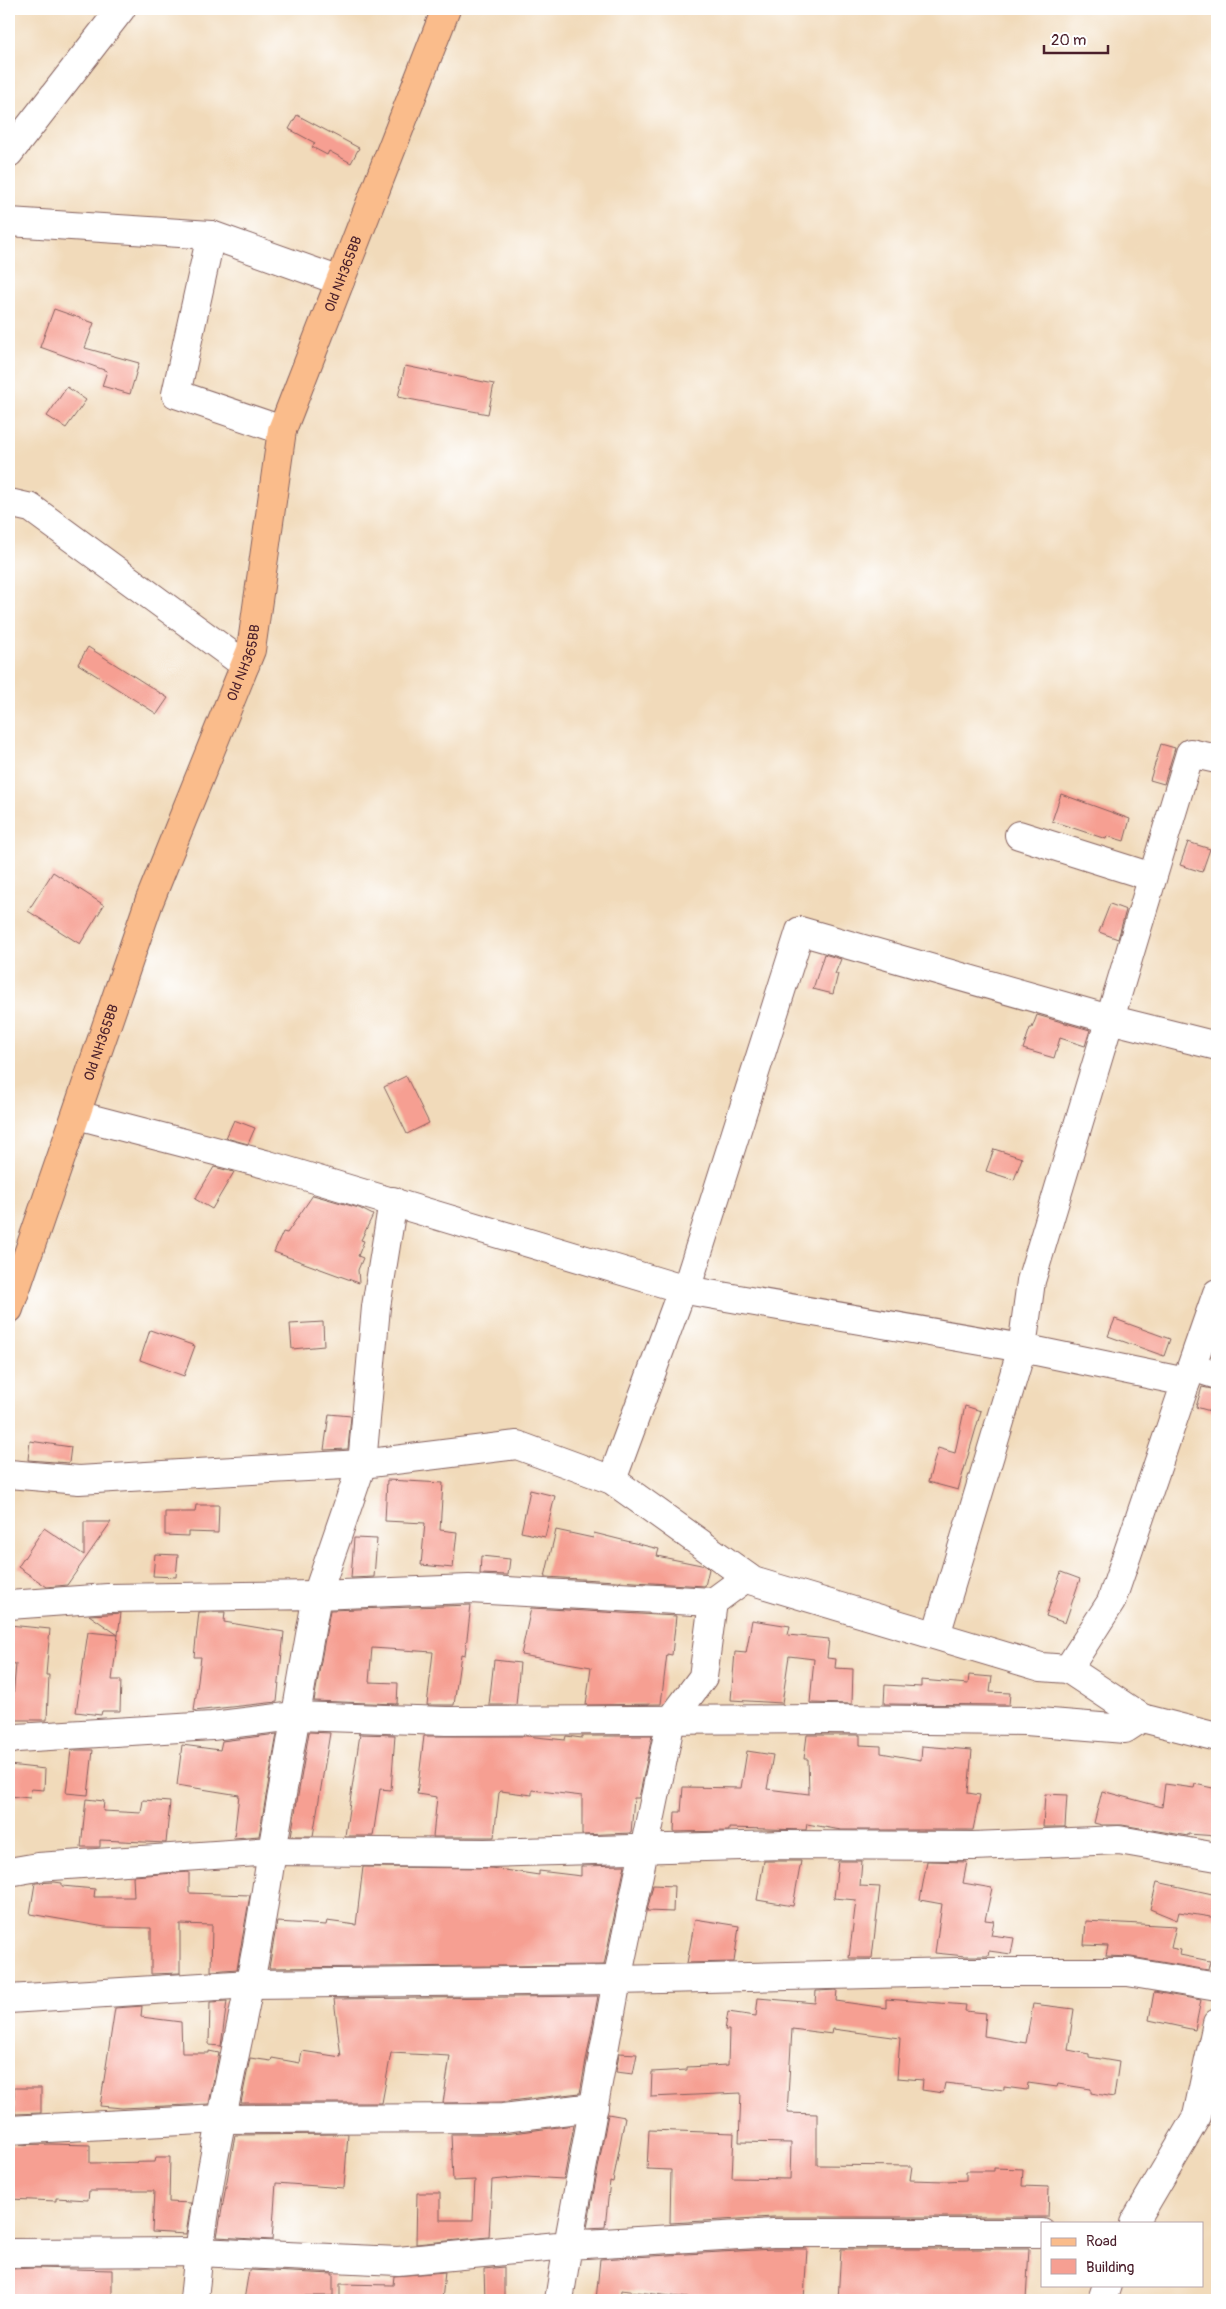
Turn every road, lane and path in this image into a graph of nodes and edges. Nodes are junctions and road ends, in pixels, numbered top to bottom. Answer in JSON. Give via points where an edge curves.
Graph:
{"nodes":[{"id":1,"x":121,"y":9,"type":"edge"},
{"id":2,"x":446,"y":9,"type":"edge"},
{"id":3,"x":9,"y":153,"type":"edge"},
{"id":4,"x":9,"y":222,"type":"edge"},
{"id":5,"x":211,"y":235,"type":"junction"},
{"id":6,"x":340,"y":281,"type":"junction"},
{"id":7,"x":282,"y":430,"type":"junction"},
{"id":8,"x":9,"y":503,"type":"edge"},
{"id":9,"x":245,"y":665,"type":"junction"},
{"id":10,"x":1217,"y":759,"type":"edge"},
{"id":11,"x":1019,"y":835,"type":"dead end"},
{"id":12,"x":1152,"y":877,"type":"junction"},
{"id":13,"x":1109,"y":1019,"type":"junction"},
{"id":14,"x":1217,"y":1046,"type":"edge"},
{"id":15,"x":77,"y":1115,"type":"junction"},
{"id":16,"x":393,"y":1201,"type":"junction"},
{"id":17,"x":686,"y":1290,"type":"junction"},
{"id":18,"x":1217,"y":1294,"type":"edge"},
{"id":19,"x":9,"y":1309,"type":"edge"},
{"id":20,"x":1022,"y":1348,"type":"junction"},
{"id":21,"x":1189,"y":1374,"type":"junction"},
{"id":22,"x":1217,"y":1375,"type":"edge"},
{"id":23,"x":362,"y":1464,"type":"junction"},
{"id":24,"x":9,"y":1474,"type":"edge"},
{"id":25,"x":612,"y":1480,"type":"junction"},
{"id":26,"x":747,"y":1577,"type":"junction"},
{"id":27,"x":317,"y":1596,"type":"junction"},
{"id":28,"x":713,"y":1602,"type":"junction"},
{"id":29,"x":9,"y":1606,"type":"edge"},
{"id":30,"x":936,"y":1635,"type":"junction"},
{"id":31,"x":1068,"y":1669,"type":"junction"},
{"id":32,"x":294,"y":1716,"type":"junction"},
{"id":33,"x":1142,"y":1718,"type":"junction"},
{"id":34,"x":671,"y":1720,"type":"junction"},
{"id":35,"x":1217,"y":1737,"type":"edge"},
{"id":36,"x":9,"y":1740,"type":"edge"},
{"id":37,"x":645,"y":1850,"type":"junction"},
{"id":38,"x":272,"y":1851,"type":"junction"},
{"id":39,"x":1217,"y":1857,"type":"edge"},
{"id":40,"x":9,"y":1872,"type":"edge"},
{"id":41,"x":617,"y":1980,"type":"junction"},
{"id":42,"x":250,"y":1984,"type":"junction"},
{"id":43,"x":1217,"y":1987,"type":"edge"},
{"id":44,"x":9,"y":1999,"type":"edge"},
{"id":45,"x":1217,"y":2023,"type":"edge"},
{"id":46,"x":594,"y":2107,"type":"junction"},
{"id":47,"x":221,"y":2119,"type":"junction"},
{"id":48,"x":9,"y":2130,"type":"edge"},
{"id":49,"x":1135,"y":2222,"type":"edge"},
{"id":50,"x":1041,"y":2234,"type":"edge"},
{"id":51,"x":568,"y":2245,"type":"junction"},
{"id":52,"x":198,"y":2252,"type":"junction"},
{"id":53,"x":9,"y":2253,"type":"edge"},
{"id":54,"x":1107,"y":2286,"type":"edge"},
{"id":55,"x":194,"y":2300,"type":"edge"},
{"id":56,"x":560,"y":2300,"type":"edge"},
{"id":57,"x":1102,"y":2300,"type":"edge"}],
"edges":[{"from":1,"to":3,"type":"street"},
{"from":2,"to":6,"type":"main road","name":"Old NH365BB"},
{"from":4,"to":5,"type":"street"},
{"from":5,"to":6,"type":"street"},
{"from":5,"to":7,"type":"street","via":[[176,394]]},
{"from":6,"to":7,"type":"main road","name":"Old NH365BB"},
{"from":7,"to":9,"type":"main road","name":"Old NH365BB","via":[[251,650]]},
{"from":8,"to":9,"type":"street","via":[[31,508]]},
{"from":9,"to":15,"type":"main road","name":"Old NH365BB","via":[[149,902]]},
{"from":10,"to":12,"type":"street","via":[[1190,753]]},
{"from":11,"to":12,"type":"street"},
{"from":12,"to":13,"type":"street"},
{"from":13,"to":14,"type":"street"},
{"from":13,"to":17,"type":"street","via":[[800,930]]},
{"from":13,"to":20,"type":"street","via":[[1031,1281]]},
{"from":15,"to":16,"type":"street"},
{"from":15,"to":19,"type":"main road","name":"Old NH365BB"},
{"from":16,"to":17,"type":"street"},
{"from":16,"to":23,"type":"street","via":[[376,1307]]},
{"from":17,"to":20,"type":"street"},
{"from":17,"to":25,"type":"street","via":[[679,1298]]},
{"from":18,"to":21,"type":"street"},
{"from":20,"to":21,"type":"street"},
{"from":20,"to":30,"type":"street"},
{"from":21,"to":22,"type":"street"},
{"from":21,"to":31,"type":"street","via":[[1111,1602]]},
{"from":23,"to":24,"type":"street","via":[[79,1480]]},
{"from":23,"to":25,"type":"street","via":[[517,1446]]},
{"from":23,"to":27,"type":"street"},
{"from":25,"to":26,"type":"street"},
{"from":26,"to":28,"type":"street"},
{"from":26,"to":30,"type":"street"},
{"from":27,"to":28,"type":"street","via":[[469,1588]]},
{"from":27,"to":29,"type":"street","via":[[108,1598]]},
{"from":27,"to":32,"type":"street"},
{"from":28,"to":34,"type":"street","via":[[703,1677]]},
{"from":30,"to":31,"type":"street","via":[[1040,1667]]},
{"from":31,"to":33,"type":"street"},
{"from":32,"to":34,"type":"street","via":[[446,1721]]},
{"from":32,"to":36,"type":"street","via":[[212,1726]]},
{"from":32,"to":38,"type":"street"},
{"from":33,"to":34,"type":"street","via":[[1125,1730],[1026,1721]]},
{"from":33,"to":35,"type":"street"},
{"from":34,"to":37,"type":"street"},
{"from":37,"to":38,"type":"street","via":[[485,1853]]},
{"from":37,"to":39,"type":"street","via":[[782,1845],[973,1846],[1118,1840]]},
{"from":37,"to":41,"type":"street"},
{"from":38,"to":40,"type":"street","via":[[38,1867]]},
{"from":38,"to":42,"type":"street"},
{"from":41,"to":42,"type":"street"},
{"from":41,"to":43,"type":"street","via":[[946,1972],[1128,1972]]},
{"from":41,"to":46,"type":"street"},
{"from":42,"to":44,"type":"street"},
{"from":42,"to":47,"type":"street"},
{"from":45,"to":49,"type":"street","via":[[1197,2116]]},
{"from":46,"to":47,"type":"street","via":[[503,2118]]},
{"from":46,"to":51,"type":"street"},
{"from":47,"to":48,"type":"street"},
{"from":47,"to":52,"type":"street"},
{"from":50,"to":51,"type":"street","via":[[773,2233]]},
{"from":51,"to":52,"type":"street","via":[[398,2261]]},
{"from":51,"to":56,"type":"street"},
{"from":52,"to":53,"type":"street"},
{"from":52,"to":55,"type":"street"},
{"from":54,"to":57,"type":"street"}]}
